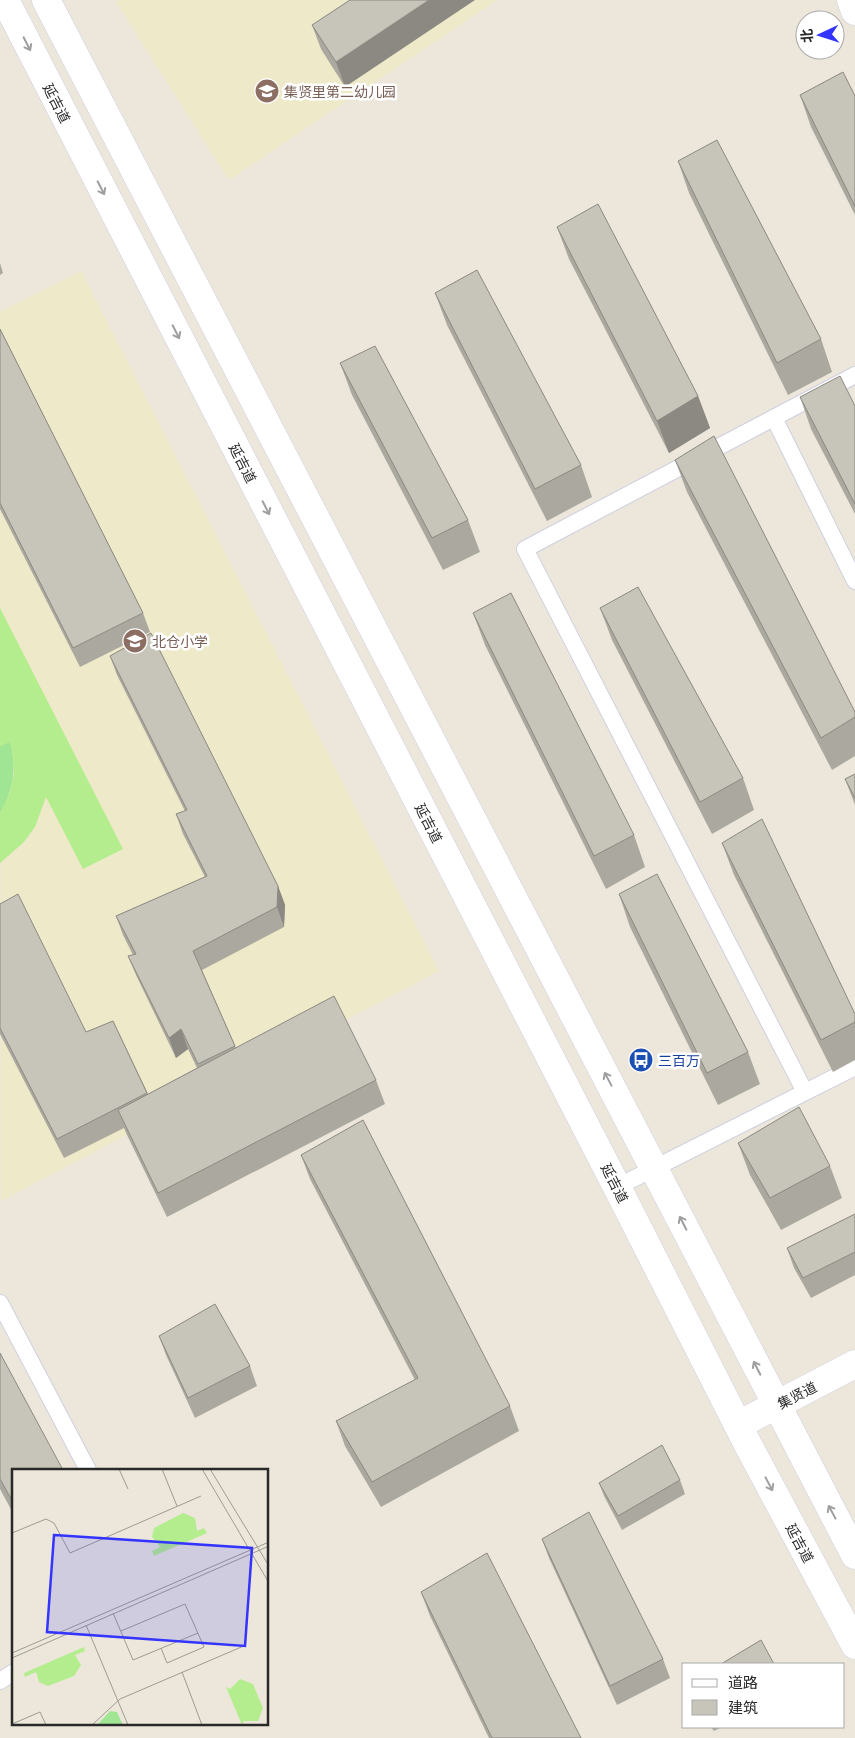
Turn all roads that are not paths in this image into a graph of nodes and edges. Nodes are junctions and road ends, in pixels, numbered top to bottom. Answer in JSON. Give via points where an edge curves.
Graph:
{"nodes":[{"id":1,"x":39,"y":0,"type":"edge"},
{"id":2,"x":46,"y":0,"type":"edge"},
{"id":3,"x":853,"y":1,"type":"edge"},
{"id":4,"x":855,"y":11,"type":"edge"},
{"id":5,"x":6,"y":15,"type":"edge"},
{"id":6,"x":855,"y":375,"type":"edge"},
{"id":7,"x":774,"y":418,"type":"junction"},
{"id":8,"x":855,"y":581,"type":"edge"},
{"id":9,"x":855,"y":1067,"type":"edge"},
{"id":10,"x":805,"y":1092,"type":"junction"},
{"id":11,"x":655,"y":1168,"type":"junction"},
{"id":12,"x":617,"y":1187,"type":"junction"},
{"id":13,"x":0,"y":1302,"type":"edge"},
{"id":14,"x":855,"y":1364,"type":"edge"},
{"id":15,"x":855,"y":1385,"type":"edge"},
{"id":16,"x":781,"y":1413,"type":"junction"},
{"id":17,"x":742,"y":1433,"type":"junction"},
{"id":18,"x":87,"y":1469,"type":"edge"},
{"id":19,"x":855,"y":1555,"type":"edge"},
{"id":20,"x":855,"y":1645,"type":"edge"},
{"id":21,"x":12,"y":1673,"type":"edge"},
{"id":22,"x":0,"y":1680,"type":"edge"}],
"edges":[{"from":1,"to":5,"type":"main road"},
{"from":11,"to":2,"type":"main road","one_way":true},
{"from":3,"to":4,"type":"main road"},
{"from":5,"to":12,"type":"main road","name":"延吉道","one_way":true},
{"from":6,"to":7,"type":"lane"},
{"from":7,"to":8,"type":"lane"},
{"from":7,"to":10,"type":"lane","via":[[525,549]]},
{"from":9,"to":10,"type":"lane"},
{"from":10,"to":11,"type":"lane"},
{"from":11,"to":12,"type":"lane"},
{"from":16,"to":11,"type":"main road","one_way":true},
{"from":12,"to":17,"type":"main road","name":"延吉道"},
{"from":13,"to":18,"type":"lane"},
{"from":14,"to":16,"type":"main road","name":"集贤道"},
{"from":15,"to":16,"type":"main road","name":"集贤道"},
{"from":16,"to":17,"type":"main road","name":"集贤道"},
{"from":19,"to":16,"type":"main road","one_way":true},
{"from":17,"to":20,"type":"main road","name":"延吉道","one_way":true},
{"from":21,"to":22,"type":"lane"}]}
